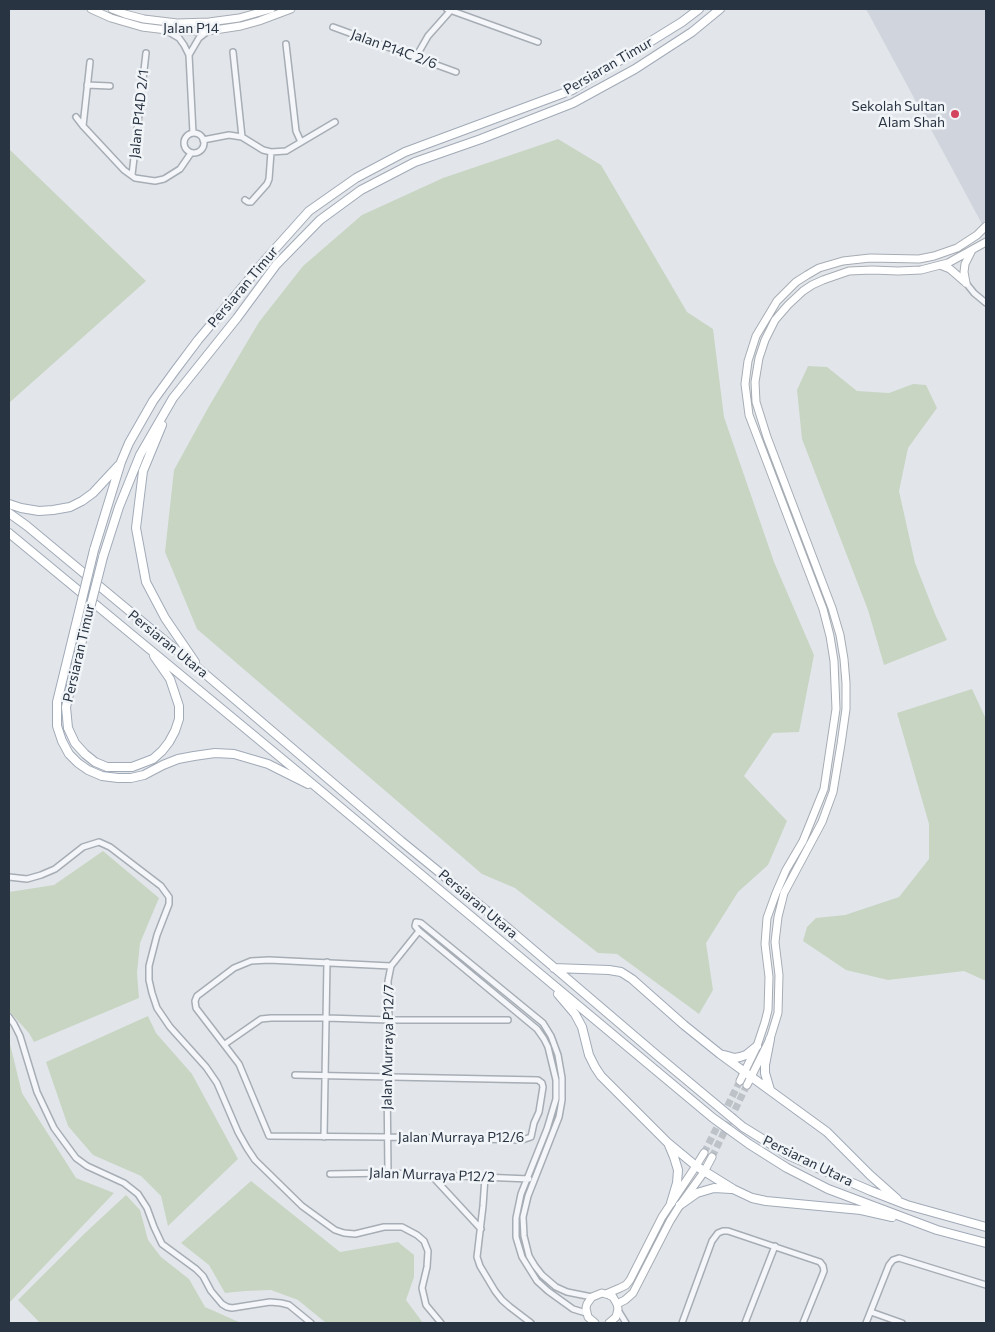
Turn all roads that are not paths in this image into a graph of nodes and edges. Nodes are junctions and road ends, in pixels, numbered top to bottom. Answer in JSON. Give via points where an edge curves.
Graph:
{"nodes":[{"id":1,"x":91,"y":9,"type":"edge"},
{"id":2,"x":112,"y":9,"type":"edge"},
{"id":3,"x":271,"y":9,"type":"edge"},
{"id":4,"x":291,"y":9,"type":"edge"},
{"id":5,"x":450,"y":9,"type":"edge"},
{"id":6,"x":699,"y":9,"type":"edge"},
{"id":7,"x":720,"y":9,"type":"edge"},
{"id":8,"x":333,"y":27,"type":"dead end"},
{"id":9,"x":164,"y":29,"type":"junction"},
{"id":10,"x":208,"y":31,"type":"junction"},
{"id":11,"x":538,"y":42,"type":"dead end"},
{"id":12,"x":286,"y":44,"type":"dead end"},
{"id":13,"x":233,"y":52,"type":"dead end"},
{"id":14,"x":146,"y":53,"type":"dead end"},
{"id":15,"x":189,"y":56,"type":"junction"},
{"id":16,"x":416,"y":57,"type":"junction"},
{"id":17,"x":90,"y":62,"type":"dead end"},
{"id":18,"x":456,"y":72,"type":"dead end"},
{"id":19,"x":88,"y":85,"type":"junction"},
{"id":20,"x":110,"y":86,"type":"dead end"},
{"id":21,"x":76,"y":117,"type":"dead end"},
{"id":22,"x":335,"y":122,"type":"dead end"},
{"id":23,"x":83,"y":126,"type":"junction"},
{"id":24,"x":193,"y":134,"type":"junction"},
{"id":25,"x":242,"y":138,"type":"junction"},
{"id":26,"x":203,"y":140,"type":"junction"},
{"id":27,"x":301,"y":142,"type":"junction"},
{"id":28,"x":271,"y":152,"type":"junction"},
{"id":29,"x":191,"y":153,"type":"junction"},
{"id":30,"x":132,"y":175,"type":"junction"},
{"id":31,"x":245,"y":200,"type":"dead end"},
{"id":32,"x":986,"y":226,"type":"edge"},
{"id":33,"x":986,"y":242,"type":"edge"},
{"id":34,"x":972,"y":250,"type":"junction"},
{"id":35,"x":940,"y":265,"type":"junction"},
{"id":36,"x":966,"y":283,"type":"junction"},
{"id":37,"x":986,"y":303,"type":"edge"},
{"id":38,"x":173,"y":398,"type":"junction"},
{"id":39,"x":121,"y":462,"type":"junction"},
{"id":40,"x":9,"y":504,"type":"edge"},
{"id":41,"x":9,"y":513,"type":"edge"},
{"id":42,"x":9,"y":533,"type":"edge"},
{"id":43,"x":144,"y":644,"type":"junction"},
{"id":44,"x":204,"y":673,"type":"junction"},
{"id":45,"x":321,"y":791,"type":"junction"},
{"id":46,"x":9,"y":877,"type":"edge"},
{"id":47,"x":419,"y":931,"type":"junction"},
{"id":48,"x":327,"y":962,"type":"junction"},
{"id":49,"x":391,"y":966,"type":"junction"},
{"id":50,"x":554,"y":968,"type":"junction"},
{"id":51,"x":549,"y":982,"type":"junction"},
{"id":52,"x":9,"y":1017,"type":"edge"},
{"id":53,"x":326,"y":1018,"type":"junction"},
{"id":54,"x":389,"y":1020,"type":"junction"},
{"id":55,"x":508,"y":1020,"type":"dead end"},
{"id":56,"x":770,"y":1039,"type":"junction"},
{"id":57,"x":225,"y":1044,"type":"junction"},
{"id":58,"x":757,"y":1046,"type":"junction"},
{"id":59,"x":720,"y":1054,"type":"junction"},
{"id":60,"x":744,"y":1072,"type":"junction"},
{"id":61,"x":295,"y":1075,"type":"dead end"},
{"id":62,"x":324,"y":1075,"type":"junction"},
{"id":63,"x":387,"y":1076,"type":"junction"},
{"id":64,"x":751,"y":1077,"type":"junction"},
{"id":65,"x":740,"y":1081,"type":"tunnel mouth"},
{"id":66,"x":747,"y":1085,"type":"tunnel mouth"},
{"id":67,"x":770,"y":1090,"type":"junction"},
{"id":68,"x":388,"y":1136,"type":"junction"},
{"id":69,"x":324,"y":1137,"type":"junction"},
{"id":70,"x":667,"y":1142,"type":"junction"},
{"id":71,"x":704,"y":1153,"type":"tunnel mouth"},
{"id":72,"x":712,"y":1157,"type":"tunnel mouth"},
{"id":73,"x":696,"y":1166,"type":"junction"},
{"id":74,"x":704,"y":1172,"type":"junction"},
{"id":75,"x":388,"y":1173,"type":"junction"},
{"id":76,"x":330,"y":1174,"type":"dead end"},
{"id":77,"x":432,"y":1176,"type":"junction"},
{"id":78,"x":485,"y":1177,"type":"junction"},
{"id":79,"x":527,"y":1178,"type":"junction"},
{"id":80,"x":534,"y":1180,"type":"junction"},
{"id":81,"x":733,"y":1189,"type":"junction"},
{"id":82,"x":676,"y":1204,"type":"junction"},
{"id":83,"x":907,"y":1205,"type":"junction"},
{"id":84,"x":986,"y":1228,"type":"edge"},
{"id":85,"x":481,"y":1229,"type":"junction"},
{"id":86,"x":937,"y":1230,"type":"junction"},
{"id":87,"x":986,"y":1243,"type":"edge"},
{"id":88,"x":775,"y":1246,"type":"junction"},
{"id":89,"x":986,"y":1285,"type":"edge"},
{"id":90,"x":606,"y":1294,"type":"junction"},
{"id":91,"x":592,"y":1297,"type":"junction"},
{"id":92,"x":617,"y":1307,"type":"junction"},
{"id":93,"x":871,"y":1312,"type":"junction"},
{"id":94,"x":586,"y":1313,"type":"junction"},
{"id":95,"x":311,"y":1323,"type":"edge"},
{"id":96,"x":441,"y":1323,"type":"edge"},
{"id":97,"x":531,"y":1323,"type":"edge"},
{"id":98,"x":595,"y":1323,"type":"edge"},
{"id":99,"x":609,"y":1323,"type":"edge"},
{"id":100,"x":626,"y":1323,"type":"edge"},
{"id":101,"x":682,"y":1323,"type":"edge"},
{"id":102,"x":745,"y":1323,"type":"edge"},
{"id":103,"x":803,"y":1323,"type":"edge"},
{"id":104,"x":866,"y":1323,"type":"edge"},
{"id":105,"x":902,"y":1323,"type":"edge"}],
"edges":[{"from":1,"to":9,"type":"street","name":"Jalan P14","via":[[123,22]]},
{"from":2,"to":3,"type":"street","name":"Jalan P14","via":[[144,19],[177,23],[239,18]]},
{"from":4,"to":10,"type":"street","name":"Jalan P14","via":[[241,26]]},
{"from":5,"to":11,"type":"street"},
{"from":5,"to":16,"type":"street"},
{"from":6,"to":39,"type":"main road","name":"Persiaran Timur","via":[[572,90],[405,152],[356,178],[309,211],[174,372],[153,401]]},
{"from":7,"to":38,"type":"main road","name":"Persiaran Timur","via":[[692,32],[635,69],[573,103],[415,162],[361,190],[320,220],[276,265]]},
{"from":8,"to":16,"type":"street","name":"Jalan P14C 2/6"},
{"from":9,"to":10,"type":"street","name":"Jalan P14"},
{"from":9,"to":15,"type":"street","via":[[179,38]]},
{"from":10,"to":15,"type":"street","via":[[199,38]]},
{"from":12,"to":27,"type":"street","via":[[296,131]]},
{"from":13,"to":25,"type":"street"},
{"from":14,"to":30,"type":"street","name":"Jalan P14D 2/1"},
{"from":15,"to":24,"type":"street"},
{"from":16,"to":18,"type":"street","name":"Jalan P14C 2/6"},
{"from":17,"to":19,"type":"street"},
{"from":19,"to":20,"type":"street"},
{"from":19,"to":23,"type":"street"},
{"from":21,"to":23,"type":"street"},
{"from":22,"to":27,"type":"street"},
{"from":23,"to":30,"type":"street"},
{"from":24,"to":26,"type":"street","via":[[198,134]]},
{"from":24,"to":29,"type":"street","via":[[186,137],[184,143]]},
{"from":25,"to":26,"type":"street","via":[[229,135]]},
{"from":25,"to":28,"type":"street"},
{"from":26,"to":29,"type":"street","via":[[204,146],[200,151]]},
{"from":27,"to":28,"type":"street","via":[[286,151]]},
{"from":28,"to":31,"type":"street","via":[[267,184],[251,202]]},
{"from":29,"to":30,"type":"street","via":[[180,169],[164,179],[155,181]]},
{"from":32,"to":58,"type":"street","via":[[957,248],[934,256],[919,259],[870,258],[819,268],[796,282],[776,302],[756,336],[748,362],[745,384],[749,415],[823,609],[830,636],[836,709],[824,789],[767,918],[768,1010]]},
{"from":33,"to":34,"type":"street"},
{"from":34,"to":35,"type":"street"},
{"from":34,"to":36,"type":"street","via":[[965,264]]},
{"from":35,"to":36,"type":"street"},
{"from":35,"to":56,"type":"street","via":[[920,270],[849,271],[812,285],[803,290],[775,320],[759,358],[756,402],[832,608],[840,635],[846,682],[846,709],[833,792],[822,822],[784,893],[778,917],[775,942],[779,975],[778,1013]]},
{"from":36,"to":37,"type":"street"},
{"from":38,"to":43,"type":"main road","name":"Persiaran Timur","bridge":true,"via":[[140,455],[119,507],[103,557],[66,707],[68,728],[75,743],[95,762],[107,767],[132,767],[153,758],[169,742],[179,719],[179,706],[170,679]]},
{"from":38,"to":44,"type":"main road","via":[[143,471],[136,528],[146,582],[173,632]]},
{"from":39,"to":40,"type":"main road","via":[[93,493],[70,507],[39,511]]},
{"from":39,"to":45,"type":"main road","name":"Persiaran Timur","bridge":true,"via":[[94,550],[57,702],[57,726],[62,741],[78,763],[102,776],[131,778],[186,758],[215,753],[234,754],[268,764]]},
{"from":41,"to":44,"type":"main road","name":"Persiaran Utara"},
{"from":42,"to":43,"type":"main road","name":"Persiaran Utara"},
{"from":43,"to":45,"type":"main road","name":"Persiaran Utara"},
{"from":44,"to":50,"type":"main road","name":"Persiaran Utara"},
{"from":45,"to":51,"type":"main road","name":"Persiaran Utara"},
{"from":46,"to":96,"type":"street","via":[[27,879],[41,875],[83,847],[99,842],[160,886],[169,897],[169,904],[149,966],[152,993],[170,1027],[216,1083],[251,1154],[302,1206],[335,1230],[355,1234],[384,1227],[402,1227],[424,1241],[428,1251],[422,1288],[426,1305]]},
{"from":47,"to":49,"type":"street","name":"Jalan Murraya P12/7"},
{"from":47,"to":79,"type":"street","via":[[537,1029],[548,1047],[556,1080],[556,1100]]},
{"from":47,"to":80,"type":"street","via":[[415,926],[419,922],[543,1023],[551,1036],[562,1078],[562,1100],[559,1117]]},
{"from":48,"to":49,"type":"street"},
{"from":48,"to":53,"type":"street"},
{"from":48,"to":57,"type":"street","via":[[251,961],[234,968],[197,996],[196,1008]]},
{"from":49,"to":54,"type":"street","name":"Jalan Murraya P12/7"},
{"from":50,"to":59,"type":"main road","via":[[621,972]]},
{"from":50,"to":83,"type":"main road","name":"Persiaran Utara","via":[[743,1127],[790,1156]]},
{"from":51,"to":70,"type":"main road","via":[[582,1027],[594,1067]]},
{"from":51,"to":86,"type":"main road","name":"Persiaran Utara","via":[[713,1118],[756,1149],[828,1189]]},
{"from":52,"to":95,"type":"street","via":[[20,1036],[37,1092],[54,1128],[76,1158],[138,1194],[162,1244],[196,1269],[226,1307],[280,1303]]},
{"from":53,"to":54,"type":"street"},
{"from":53,"to":57,"type":"street","via":[[261,1019]]},
{"from":53,"to":62,"type":"street"},
{"from":54,"to":55,"type":"street"},
{"from":54,"to":63,"type":"street","name":"Jalan Murraya P12/7"},
{"from":56,"to":64,"type":"street"},
{"from":56,"to":67,"type":"main road","via":[[765,1065]]},
{"from":57,"to":69,"type":"street","via":[[239,1064],[269,1136]]},
{"from":58,"to":59,"type":"main road","via":[[740,1057]]},
{"from":58,"to":60,"type":"street"},
{"from":59,"to":60,"type":"main road"},
{"from":60,"to":64,"type":"main road"},
{"from":60,"to":65,"type":"street"},
{"from":61,"to":62,"type":"street"},
{"from":62,"to":63,"type":"street"},
{"from":62,"to":69,"type":"street"},
{"from":63,"to":68,"type":"street","name":"Jalan Murraya P12/7"},
{"from":63,"to":68,"type":"street","name":"Jalan Murraya P12/6","via":[[532,1079],[538,1080],[543,1087],[539,1112],[528,1139]]},
{"from":64,"to":66,"type":"street"},
{"from":64,"to":67,"type":"main road"},
{"from":67,"to":83,"type":"main road","via":[[827,1132],[877,1182]]},
{"from":68,"to":69,"type":"street"},
{"from":68,"to":75,"type":"street","name":"Jalan Murraya P12/7"},
{"from":70,"to":73,"type":"main road"},
{"from":70,"to":82,"type":"main road","via":[[678,1170]]},
{"from":71,"to":73,"type":"street"},
{"from":72,"to":74,"type":"street"},
{"from":73,"to":74,"type":"main road"},
{"from":73,"to":82,"type":"street"},
{"from":74,"to":81,"type":"main road"},
{"from":74,"to":82,"type":"street"},
{"from":75,"to":76,"type":"street","name":"Jalan Murraya P12/2"},
{"from":75,"to":77,"type":"street","name":"Jalan Murraya P12/2"},
{"from":77,"to":78,"type":"street","name":"Jalan Murraya P12/2"},
{"from":77,"to":85,"type":"street"},
{"from":78,"to":79,"type":"street","name":"Jalan Murraya P12/2"},
{"from":78,"to":85,"type":"street"},
{"from":79,"to":80,"type":"street","name":"Jalan Murraya P12/2"},
{"from":79,"to":94,"type":"street","via":[[516,1218],[516,1237],[522,1257],[548,1291],[573,1309]]},
{"from":80,"to":91,"type":"street","via":[[523,1217],[529,1256],[542,1275],[556,1287]]},
{"from":81,"to":82,"type":"main road","via":[[714,1188]]},
{"from":81,"to":86,"type":"main road","via":[[766,1201],[862,1210]]},
{"from":82,"to":90,"type":"street","via":[[655,1231],[630,1280]]},
{"from":82,"to":92,"type":"street","via":[[633,1293]]},
{"from":83,"to":84,"type":"main road","name":"Persiaran Utara"},
{"from":85,"to":97,"type":"street","via":[[477,1258],[480,1266],[502,1300]]},
{"from":86,"to":87,"type":"main road","name":"Persiaran Utara"},
{"from":88,"to":101,"type":"street","via":[[728,1230],[718,1233],[712,1240]]},
{"from":88,"to":102,"type":"street"},
{"from":88,"to":103,"type":"street","via":[[820,1262],[823,1266]]},
{"from":89,"to":93,"type":"street","via":[[899,1258],[889,1266]]},
{"from":90,"to":91,"type":"street","via":[[598,1293]]},
{"from":90,"to":92,"type":"street","via":[[613,1297]]},
{"from":91,"to":94,"type":"street","via":[[586,1304]]},
{"from":92,"to":99,"type":"street","via":[[616,1317]]},
{"from":92,"to":100,"type":"street"},
{"from":93,"to":104,"type":"street"},
{"from":93,"to":105,"type":"street"},
{"from":94,"to":98,"type":"street"}]}
